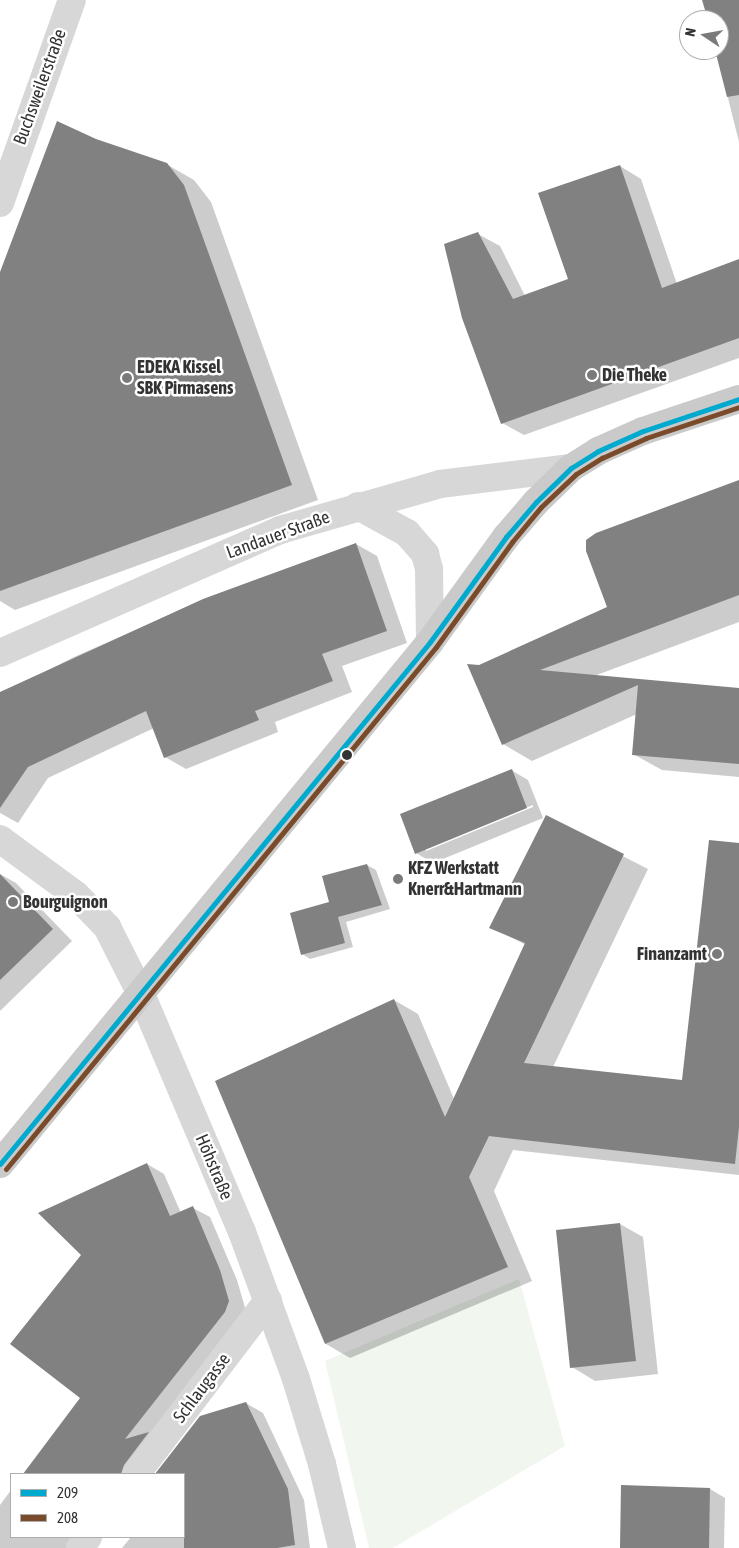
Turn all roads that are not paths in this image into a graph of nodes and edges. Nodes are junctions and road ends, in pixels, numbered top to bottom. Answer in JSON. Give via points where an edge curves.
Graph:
{"nodes":[{"id":1,"x":72,"y":0,"type":"edge"},
{"id":2,"x":0,"y":203,"type":"edge"},
{"id":3,"x":739,"y":399,"type":"edge"},
{"id":4,"x":571,"y":468,"type":"junction"},
{"id":5,"x":358,"y":506,"type":"junction"},
{"id":6,"x":430,"y":642,"type":"junction"},
{"id":7,"x":0,"y":653,"type":"edge"},
{"id":8,"x":0,"y":839,"type":"edge"},
{"id":9,"x":142,"y":994,"type":"junction"},
{"id":10,"x":0,"y":1164,"type":"edge"},
{"id":11,"x":268,"y":1301,"type":"junction"},
{"id":12,"x":137,"y":1473,"type":"edge"},
{"id":13,"x":342,"y":1548,"type":"edge"}],
"edges":[{"from":1,"to":2,"type":"street","name":"Buchsweilerstraße"},
{"from":3,"to":4,"type":"main road","name":"Landauer Straße","via":[[643,431],[598,451]]},
{"from":4,"to":5,"type":"street","name":"Landauer Straße","via":[[440,484]]},
{"from":4,"to":6,"type":"main road","name":"Landauer Straße","via":[[506,537]]},
{"from":5,"to":6,"type":"street","via":[[406,533],[425,554]]},
{"from":5,"to":7,"type":"street","name":"Landauer Straße","via":[[280,530]]},
{"from":6,"to":9,"type":"main road","name":"Landauer Straße"},
{"from":8,"to":9,"type":"street","name":"Höhstraße","via":[[76,895],[107,927]]},
{"from":9,"to":10,"type":"main road","name":"Landauer Straße"},
{"from":9,"to":11,"type":"street","name":"Höhstraße"},
{"from":11,"to":12,"type":"street","name":"Schlaugasse"},
{"from":11,"to":13,"type":"street","name":"Höhstraße","via":[[322,1464]]}]}
